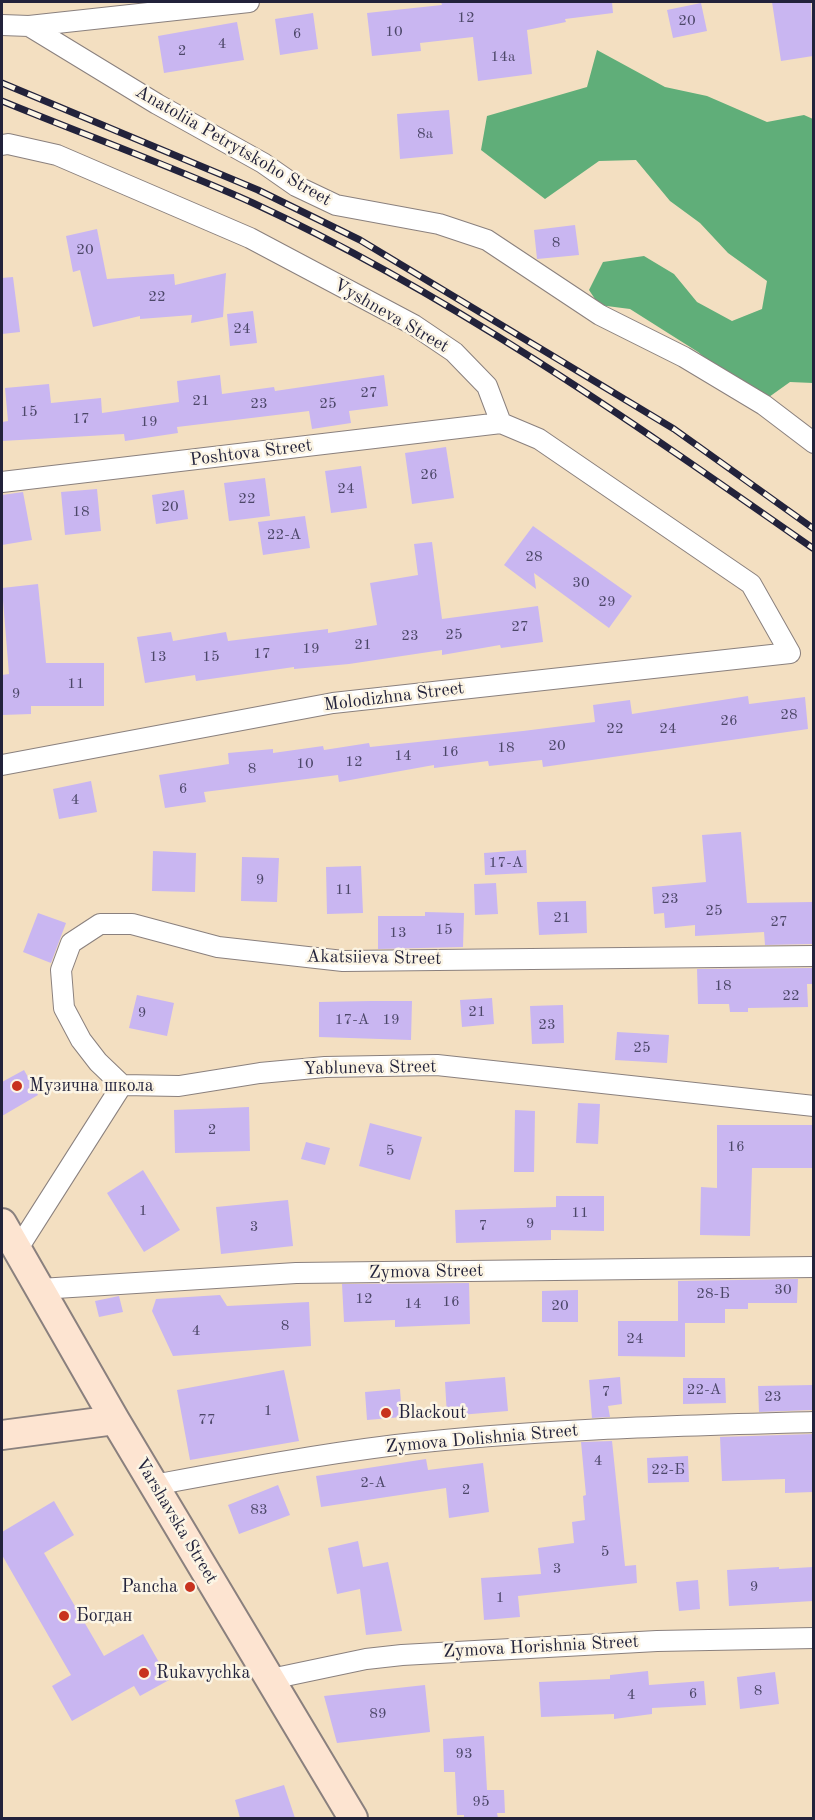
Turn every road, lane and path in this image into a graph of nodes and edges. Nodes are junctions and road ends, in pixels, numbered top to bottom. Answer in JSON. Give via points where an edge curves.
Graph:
{"nodes":[{"id":1,"x":249,"y":2,"type":"edge"},
{"id":2,"x":2,"y":25,"type":"edge"},
{"id":3,"x":29,"y":26,"type":"junction"},
{"id":4,"x":2,"y":145,"type":"edge"},
{"id":5,"x":501,"y":423,"type":"junction"},
{"id":6,"x":813,"y":443,"type":"edge"},
{"id":7,"x":2,"y":482,"type":"edge"},
{"id":8,"x":2,"y":765,"type":"edge"},
{"id":9,"x":813,"y":956,"type":"edge"},
{"id":10,"x":122,"y":1085,"type":"junction"},
{"id":11,"x":813,"y":1106,"type":"edge"},
{"id":12,"x":2,"y":1223,"type":"edge"},
{"id":13,"x":17,"y":1250,"type":"junction"},
{"id":14,"x":813,"y":1267,"type":"edge"},
{"id":15,"x":40,"y":1290,"type":"junction"},
{"id":16,"x":115,"y":1419,"type":"junction"},
{"id":17,"x":813,"y":1422,"type":"edge"},
{"id":18,"x":2,"y":1435,"type":"edge"},
{"id":19,"x":154,"y":1485,"type":"junction"},
{"id":20,"x":813,"y":1638,"type":"edge"},
{"id":21,"x":271,"y":1679,"type":"junction"},
{"id":22,"x":353,"y":1818,"type":"edge"}],
"edges":[{"from":1,"to":3,"type":"street"},
{"from":2,"to":3,"type":"street","name":"Anatoliia Petrytskoho Street"},
{"from":3,"to":6,"type":"street","name":"Anatoliia Petrytskoho Street","via":[[326,201],[439,224],[487,240],[600,315],[684,357],[764,405]]},
{"from":4,"to":5,"type":"street","name":"Vyshneva Street","via":[[57,155],[228,229],[414,325],[454,352],[487,386]]},
{"from":5,"to":7,"type":"street","name":"Poshtova Street"},
{"from":5,"to":8,"type":"street","name":"Molodizhna Street","via":[[539,439],[751,584],[790,653],[333,703]]},
{"from":9,"to":10,"type":"street","name":"Akatsiieva Street","via":[[343,961],[218,947],[132,924],[100,924],[71,944],[61,970],[64,1008],[81,1040]]},
{"from":10,"to":11,"type":"street","name":"Yabluneva Street","via":[[179,1086],[325,1067],[437,1065]]},
{"from":10,"to":13,"type":"street"},
{"from":12,"to":13,"type":"street","name":"Varshavska Street"},
{"from":13,"to":15,"type":"street","name":"Varshavska Street"},
{"from":14,"to":15,"type":"street","name":"Zymova Street","via":[[296,1273]]},
{"from":15,"to":16,"type":"street","name":"Varshavska Street"},
{"from":16,"to":18,"type":"street"},
{"from":16,"to":19,"type":"street","name":"Varshavska Street"},
{"from":17,"to":19,"type":"street","name":"Zymova Dolishnia Street","via":[[629,1427],[450,1440],[286,1461]]},
{"from":19,"to":21,"type":"street","name":"Varshavska Street"},
{"from":20,"to":21,"type":"street","name":"Zymova Horishnia Street","via":[[657,1641],[402,1655]]},
{"from":21,"to":22,"type":"street","name":"Varshavska Street"}]}
